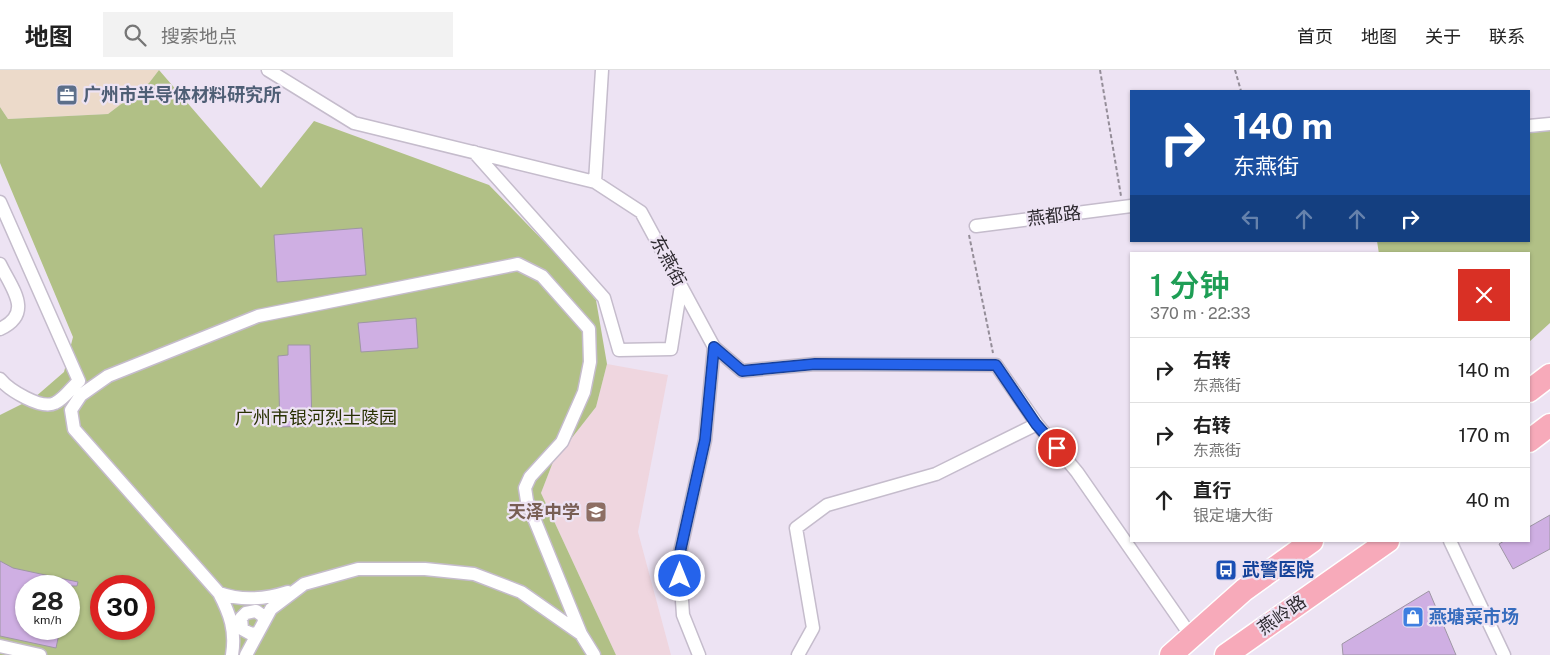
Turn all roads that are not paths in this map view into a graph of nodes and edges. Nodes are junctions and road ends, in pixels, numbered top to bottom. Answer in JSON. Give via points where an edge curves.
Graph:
{"nodes":[{"id":1,"x":268,"y":70,"type":"edge"},
{"id":2,"x":602,"y":70,"type":"edge"},
{"id":3,"x":1550,"y":124,"type":"edge"},
{"id":4,"x":1530,"y":126,"type":"edge"},
{"id":5,"x":474,"y":152,"type":"junction"},
{"id":6,"x":595,"y":182,"type":"junction"},
{"id":7,"x":0,"y":202,"type":"edge"},
{"id":8,"x":1130,"y":206,"type":"edge"},
{"id":9,"x":976,"y":226,"type":"dead end"},
{"id":10,"x":0,"y":264,"type":"edge"},
{"id":11,"x":681,"y":286,"type":"junction"},
{"id":12,"x":0,"y":329,"type":"edge"},
{"id":13,"x":714,"y":347,"type":"junction"},
{"id":14,"x":1550,"y":375,"type":"edge"},
{"id":15,"x":0,"y":379,"type":"edge"},
{"id":16,"x":1530,"y":390,"type":"edge"},
{"id":17,"x":1036,"y":424,"type":"junction"},
{"id":18,"x":1550,"y":424,"type":"edge"},
{"id":19,"x":1530,"y":440,"type":"edge"},
{"id":20,"x":1311,"y":542,"type":"edge"},
{"id":21,"x":1387,"y":542,"type":"edge"},
{"id":22,"x":1450,"y":542,"type":"edge"},
{"id":23,"x":296,"y":590,"type":"junction"},
{"id":24,"x":219,"y":593,"type":"junction"},
{"id":25,"x":264,"y":621,"type":"junction"},
{"id":26,"x":237,"y":624,"type":"junction"},
{"id":27,"x":257,"y":634,"type":"junction"},
{"id":28,"x":580,"y":634,"type":"junction"},
{"id":29,"x":1191,"y":636,"type":"junction"},
{"id":30,"x":0,"y":646,"type":"edge"},
{"id":31,"x":40,"y":655,"type":"edge"},
{"id":32,"x":232,"y":655,"type":"edge"},
{"id":33,"x":246,"y":655,"type":"edge"},
{"id":34,"x":594,"y":655,"type":"edge"},
{"id":35,"x":699,"y":655,"type":"edge"},
{"id":36,"x":798,"y":655,"type":"edge"},
{"id":37,"x":1171,"y":655,"type":"edge"},
{"id":38,"x":1226,"y":655,"type":"edge"},
{"id":39,"x":1504,"y":655,"type":"edge"}],
"edges":[{"from":1,"to":5,"type":"street","name":"东燕街","via":[[354,123]]},
{"from":2,"to":6,"type":"street"},
{"from":3,"to":4,"type":"street"},
{"from":5,"to":6,"type":"street","name":"东燕街"},
{"from":5,"to":11,"type":"street","via":[[604,298],[619,350],[671,350]]},
{"from":6,"to":11,"type":"street","name":"东燕街","via":[[641,212]]},
{"from":7,"to":15,"type":"street","via":[[78,381],[56,403],[44,405],[7,388]]},
{"from":8,"to":9,"type":"street","name":"燕都路"},
{"from":10,"to":12,"type":"street","via":[[19,304],[17,317]]},
{"from":11,"to":13,"type":"street","name":"东燕街"},
{"from":13,"to":17,"type":"street","name":"东燕街","via":[[742,371],[815,364],[996,365]]},
{"from":13,"to":35,"type":"street","via":[[705,440],[679,557],[683,615]]},
{"from":14,"to":16,"type":"highway"},
{"from":17,"to":29,"type":"street","via":[[1077,472]]},
{"from":17,"to":36,"type":"street","via":[[936,474],[827,505],[796,528],[813,628]]},
{"from":18,"to":19,"type":"highway"},
{"from":20,"to":29,"type":"highway","via":[[1244,590]]},
{"from":21,"to":38,"type":"highway","name":"燕岭路"},
{"from":22,"to":39,"type":"street"},
{"from":23,"to":24,"type":"street","via":[[259,598]]},
{"from":23,"to":25,"type":"street","via":[[271,609]]},
{"from":23,"to":28,"type":"street","via":[[304,584],[358,569],[425,569],[474,574],[521,592]]},
{"from":24,"to":26,"type":"street"},
{"from":24,"to":28,"type":"street","via":[[74,429],[71,410],[81,395],[108,376],[258,316],[518,264],[542,276],[589,329],[590,362],[584,392],[562,442],[530,477],[525,488],[527,501]]},
{"from":25,"to":26,"type":"street","via":[[256,611],[246,613]]},
{"from":25,"to":27,"type":"street"},
{"from":26,"to":27,"type":"street","via":[[251,634]]},
{"from":26,"to":32,"type":"street"},
{"from":27,"to":33,"type":"street"},
{"from":28,"to":34,"type":"street"},
{"from":29,"to":37,"type":"highway"},
{"from":30,"to":31,"type":"street"}]}
